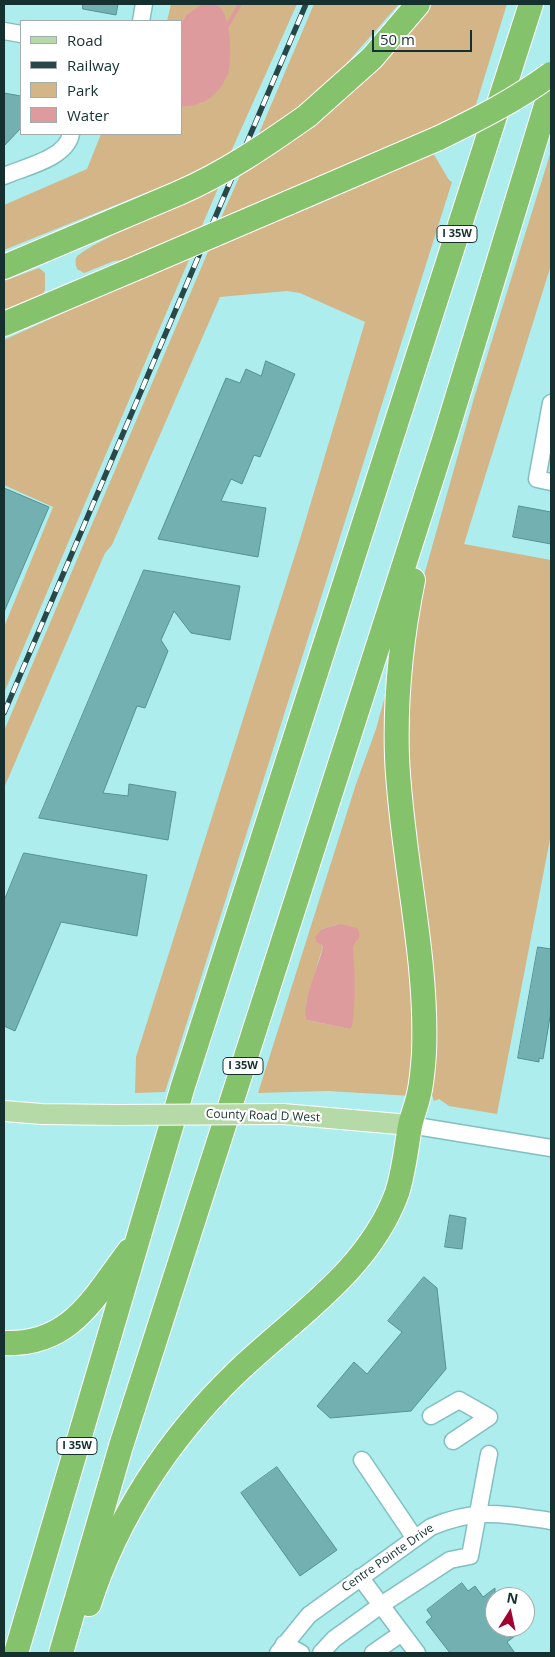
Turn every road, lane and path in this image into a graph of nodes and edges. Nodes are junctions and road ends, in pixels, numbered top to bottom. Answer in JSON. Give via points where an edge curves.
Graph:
{"nodes":[{"id":1,"x":144,"y":4,"type":"edge"},
{"id":2,"x":418,"y":4,"type":"edge"},
{"id":3,"x":531,"y":4,"type":"edge"},
{"id":4,"x":141,"y":20,"type":"edge"},
{"id":5,"x":4,"y":31,"type":"edge"},
{"id":6,"x":20,"y":34,"type":"edge"},
{"id":7,"x":551,"y":74,"type":"edge"},
{"id":8,"x":551,"y":89,"type":"edge"},
{"id":9,"x":70,"y":135,"type":"edge"},
{"id":10,"x":4,"y":176,"type":"edge"},
{"id":11,"x":4,"y":267,"type":"edge"},
{"id":12,"x":4,"y":324,"type":"edge"},
{"id":13,"x":551,"y":403,"type":"edge"},
{"id":14,"x":446,"y":434,"type":"junction"},
{"id":15,"x":551,"y":482,"type":"edge"},
{"id":16,"x":4,"y":1111,"type":"edge"},
{"id":17,"x":410,"y":1125,"type":"junction"},
{"id":18,"x":551,"y":1148,"type":"edge"},
{"id":19,"x":138,"y":1240,"type":"junction"},
{"id":20,"x":4,"y":1343,"type":"edge"},
{"id":21,"x":431,"y":1416,"type":"dead end"},
{"id":22,"x":453,"y":1441,"type":"dead end"},
{"id":23,"x":489,"y":1454,"type":"dead end"},
{"id":24,"x":362,"y":1460,"type":"dead end"},
{"id":25,"x":477,"y":1513,"type":"junction"},
{"id":26,"x":551,"y":1522,"type":"edge"},
{"id":27,"x":414,"y":1537,"type":"junction"},
{"id":28,"x":360,"y":1577,"type":"junction"},
{"id":29,"x":381,"y":1605,"type":"junction"},
{"id":30,"x":402,"y":1633,"type":"junction"},
{"id":31,"x":281,"y":1649,"type":"edge"},
{"id":32,"x":16,"y":1653,"type":"edge"},
{"id":33,"x":61,"y":1653,"type":"edge"},
{"id":34,"x":73,"y":1653,"type":"edge"},
{"id":35,"x":301,"y":1653,"type":"edge"},
{"id":36,"x":321,"y":1653,"type":"edge"},
{"id":37,"x":373,"y":1653,"type":"edge"},
{"id":38,"x":417,"y":1653,"type":"edge"}],
"edges":[{"from":1,"to":4,"type":"street"},
{"from":2,"to":11,"type":"highway","bridge":true,"via":[[372,58],[307,116],[229,168],[179,193]]},
{"from":3,"to":19,"type":"highway","number":"I 35W","via":[[186,1077]]},
{"from":5,"to":6,"type":"street"},
{"from":7,"to":12,"type":"highway","bridge":true,"via":[[530,90],[439,138]]},
{"from":8,"to":14,"type":"highway","number":"I 35W"},
{"from":9,"to":10,"type":"street","via":[[69,142],[58,153]]},
{"from":13,"to":15,"type":"street","via":[[537,479]]},
{"from":14,"to":17,"type":"highway","via":[[405,619],[397,712],[401,805],[424,1015],[419,1096]]},
{"from":14,"to":33,"type":"highway","number":"I 35W","via":[[121,1446]]},
{"from":16,"to":17,"type":"main road","name":"County Road D West","bridge":true,"via":[[116,1115],[283,1114]]},
{"from":17,"to":18,"type":"street","name":"County Road D West"},
{"from":17,"to":34,"type":"highway","via":[[404,1169],[396,1194],[369,1246],[332,1287],[205,1405],[154,1471],[111,1548]]},
{"from":19,"to":20,"type":"highway","via":[[79,1317],[34,1341]]},
{"from":19,"to":32,"type":"highway","number":"I 35W"},
{"from":21,"to":22,"type":"street","via":[[459,1400],[489,1417]]},
{"from":23,"to":25,"type":"street"},
{"from":24,"to":27,"type":"street"},
{"from":25,"to":26,"type":"street","name":"Centre Pointe Drive","via":[[506,1514]]},
{"from":25,"to":27,"type":"street","name":"Centre Pointe Drive","via":[[449,1519]]},
{"from":25,"to":29,"type":"street","via":[[470,1556],[450,1560]]},
{"from":27,"to":28,"type":"street","name":"Centre Pointe Drive"},
{"from":28,"to":29,"type":"street"},
{"from":28,"to":31,"type":"street","name":"Centre Pointe Drive","via":[[309,1616]]},
{"from":29,"to":30,"type":"street"},
{"from":29,"to":36,"type":"street"},
{"from":30,"to":37,"type":"street"},
{"from":30,"to":38,"type":"street"},
{"from":31,"to":35,"type":"street"}]}
